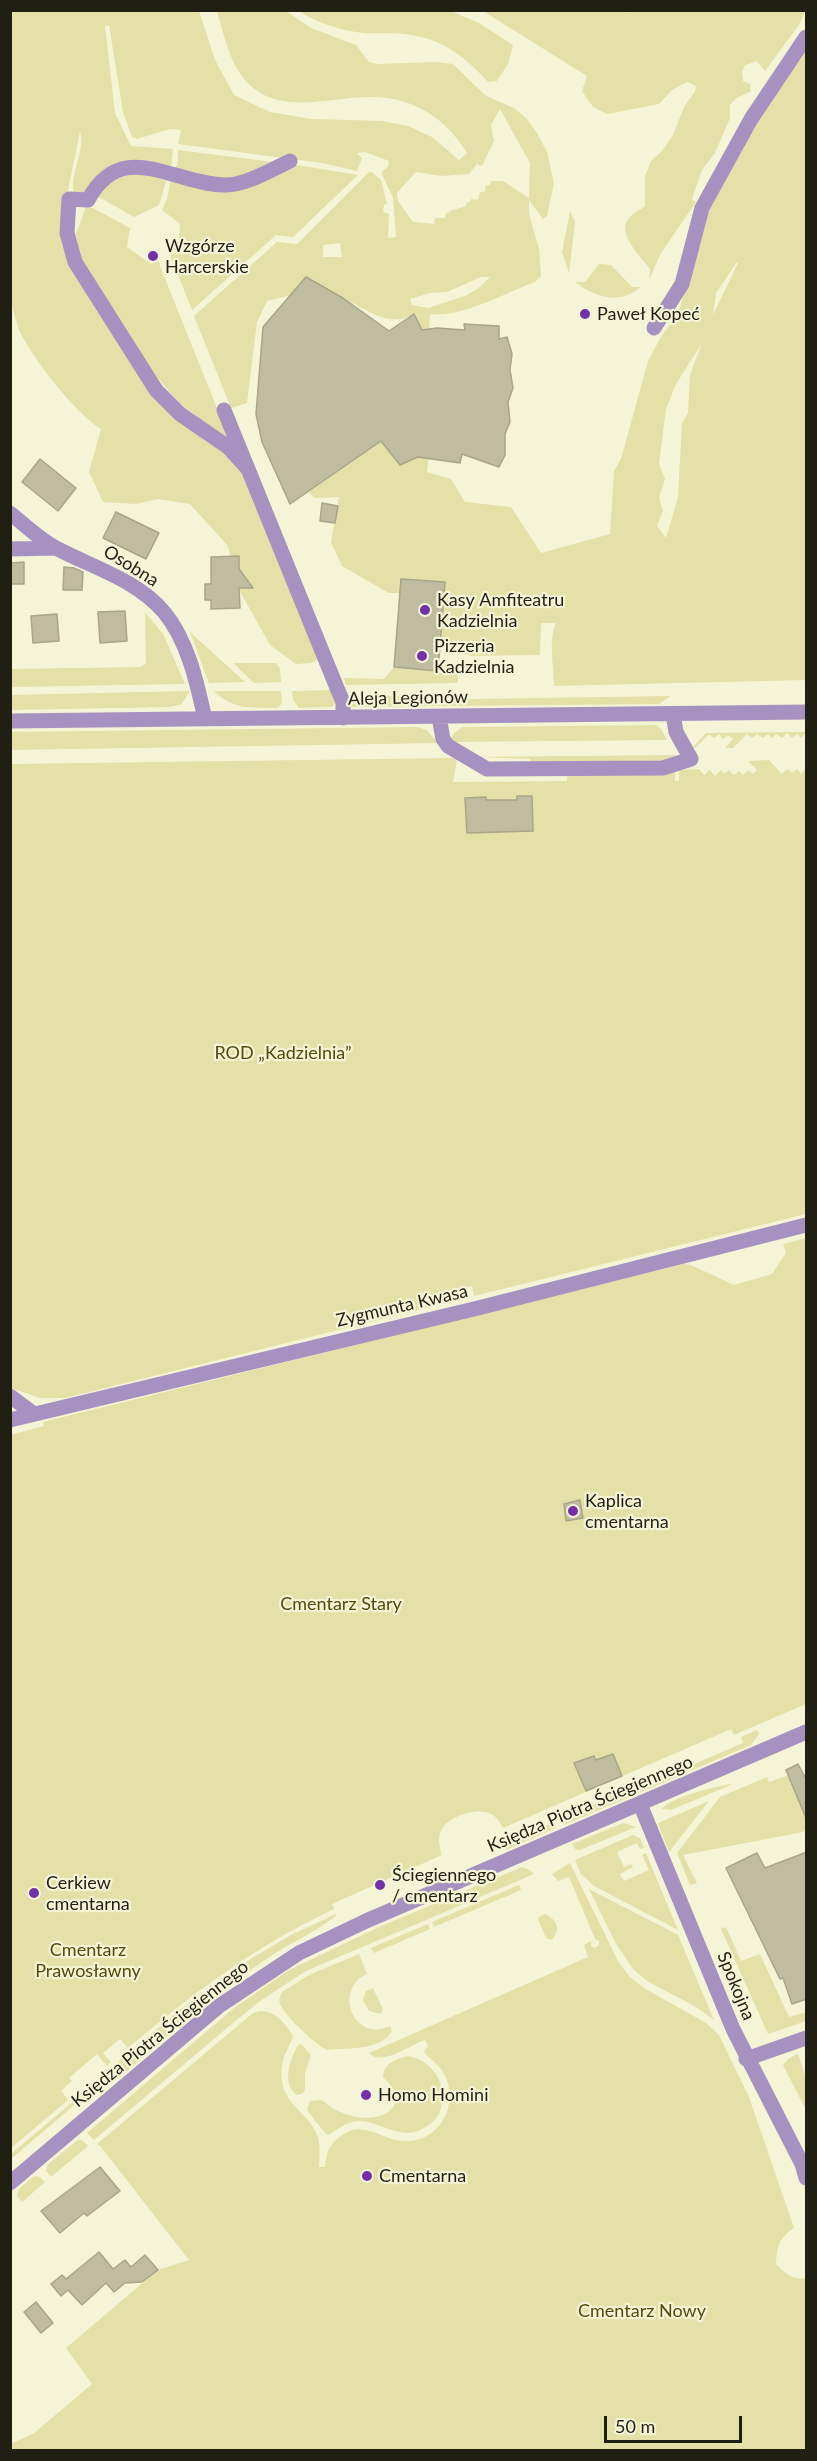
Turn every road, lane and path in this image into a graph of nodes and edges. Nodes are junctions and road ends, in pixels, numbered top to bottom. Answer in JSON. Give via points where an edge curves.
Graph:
{"nodes":[{"id":1,"x":807,"y":37,"type":"edge"},
{"id":2,"x":290,"y":161,"type":"dead end"},
{"id":3,"x":654,"y":328,"type":"dead end"},
{"id":4,"x":224,"y":410,"type":"dead end"},
{"id":5,"x":248,"y":469,"type":"junction"},
{"id":6,"x":10,"y":513,"type":"edge"},
{"id":7,"x":10,"y":549,"type":"edge"},
{"id":8,"x":56,"y":549,"type":"junction"},
{"id":9,"x":807,"y":712,"type":"edge"},
{"id":10,"x":673,"y":714,"type":"junction"},
{"id":11,"x":439,"y":717,"type":"junction"},
{"id":12,"x":344,"y":718,"type":"junction"},
{"id":13,"x":205,"y":719,"type":"junction"},
{"id":14,"x":10,"y":721,"type":"edge"},
{"id":15,"x":807,"y":1225,"type":"edge"},
{"id":16,"x":10,"y":1396,"type":"edge"},
{"id":17,"x":34,"y":1414,"type":"junction"},
{"id":18,"x":10,"y":1420,"type":"edge"},
{"id":19,"x":807,"y":1732,"type":"edge"},
{"id":20,"x":640,"y":1804,"type":"junction"},
{"id":21,"x":807,"y":2038,"type":"edge"},
{"id":22,"x":746,"y":2059,"type":"junction"},
{"id":23,"x":807,"y":2178,"type":"edge"},
{"id":24,"x":10,"y":2183,"type":"edge"}],
"edges":[{"from":1,"to":3,"type":"street","via":[[751,120],[713,187],[701,210],[682,284]]},
{"from":2,"to":5,"type":"street","via":[[225,185],[125,167],[102,180],[88,200],[69,199],[67,233],[75,262],[156,390],[180,414],[228,447]]},
{"from":4,"to":5,"type":"street"},
{"from":5,"to":12,"type":"street","via":[[343,702]]},
{"from":6,"to":8,"type":"street","name":"Osobna"},
{"from":7,"to":8,"type":"street"},
{"from":8,"to":13,"type":"street","name":"Osobna","via":[[141,591],[164,612],[183,642]]},
{"from":9,"to":10,"type":"street","name":"Aleja Legionów"},
{"from":10,"to":11,"type":"street","name":"Aleja Legionów"},
{"from":10,"to":11,"type":"street","via":[[676,732],[691,759],[663,768],[487,769],[448,746]]},
{"from":11,"to":12,"type":"street","name":"Aleja Legionów"},
{"from":12,"to":13,"type":"street","name":"Aleja Legionów"},
{"from":13,"to":14,"type":"street","name":"Aleja Legionów"},
{"from":15,"to":17,"type":"street","name":"Zygmunta Kwasa"},
{"from":16,"to":17,"type":"street"},
{"from":17,"to":18,"type":"street","name":"Zygmunta Kwasa"},
{"from":19,"to":20,"type":"street","name":"Księdza Piotra Ściegiennego"},
{"from":20,"to":22,"type":"street","name":"Spokojna"},
{"from":20,"to":24,"type":"street","name":"Księdza Piotra Ściegiennego","via":[[334,1936],[274,1967],[219,2006]]},
{"from":21,"to":22,"type":"street"},
{"from":22,"to":23,"type":"street","name":"Spokojna"}]}
